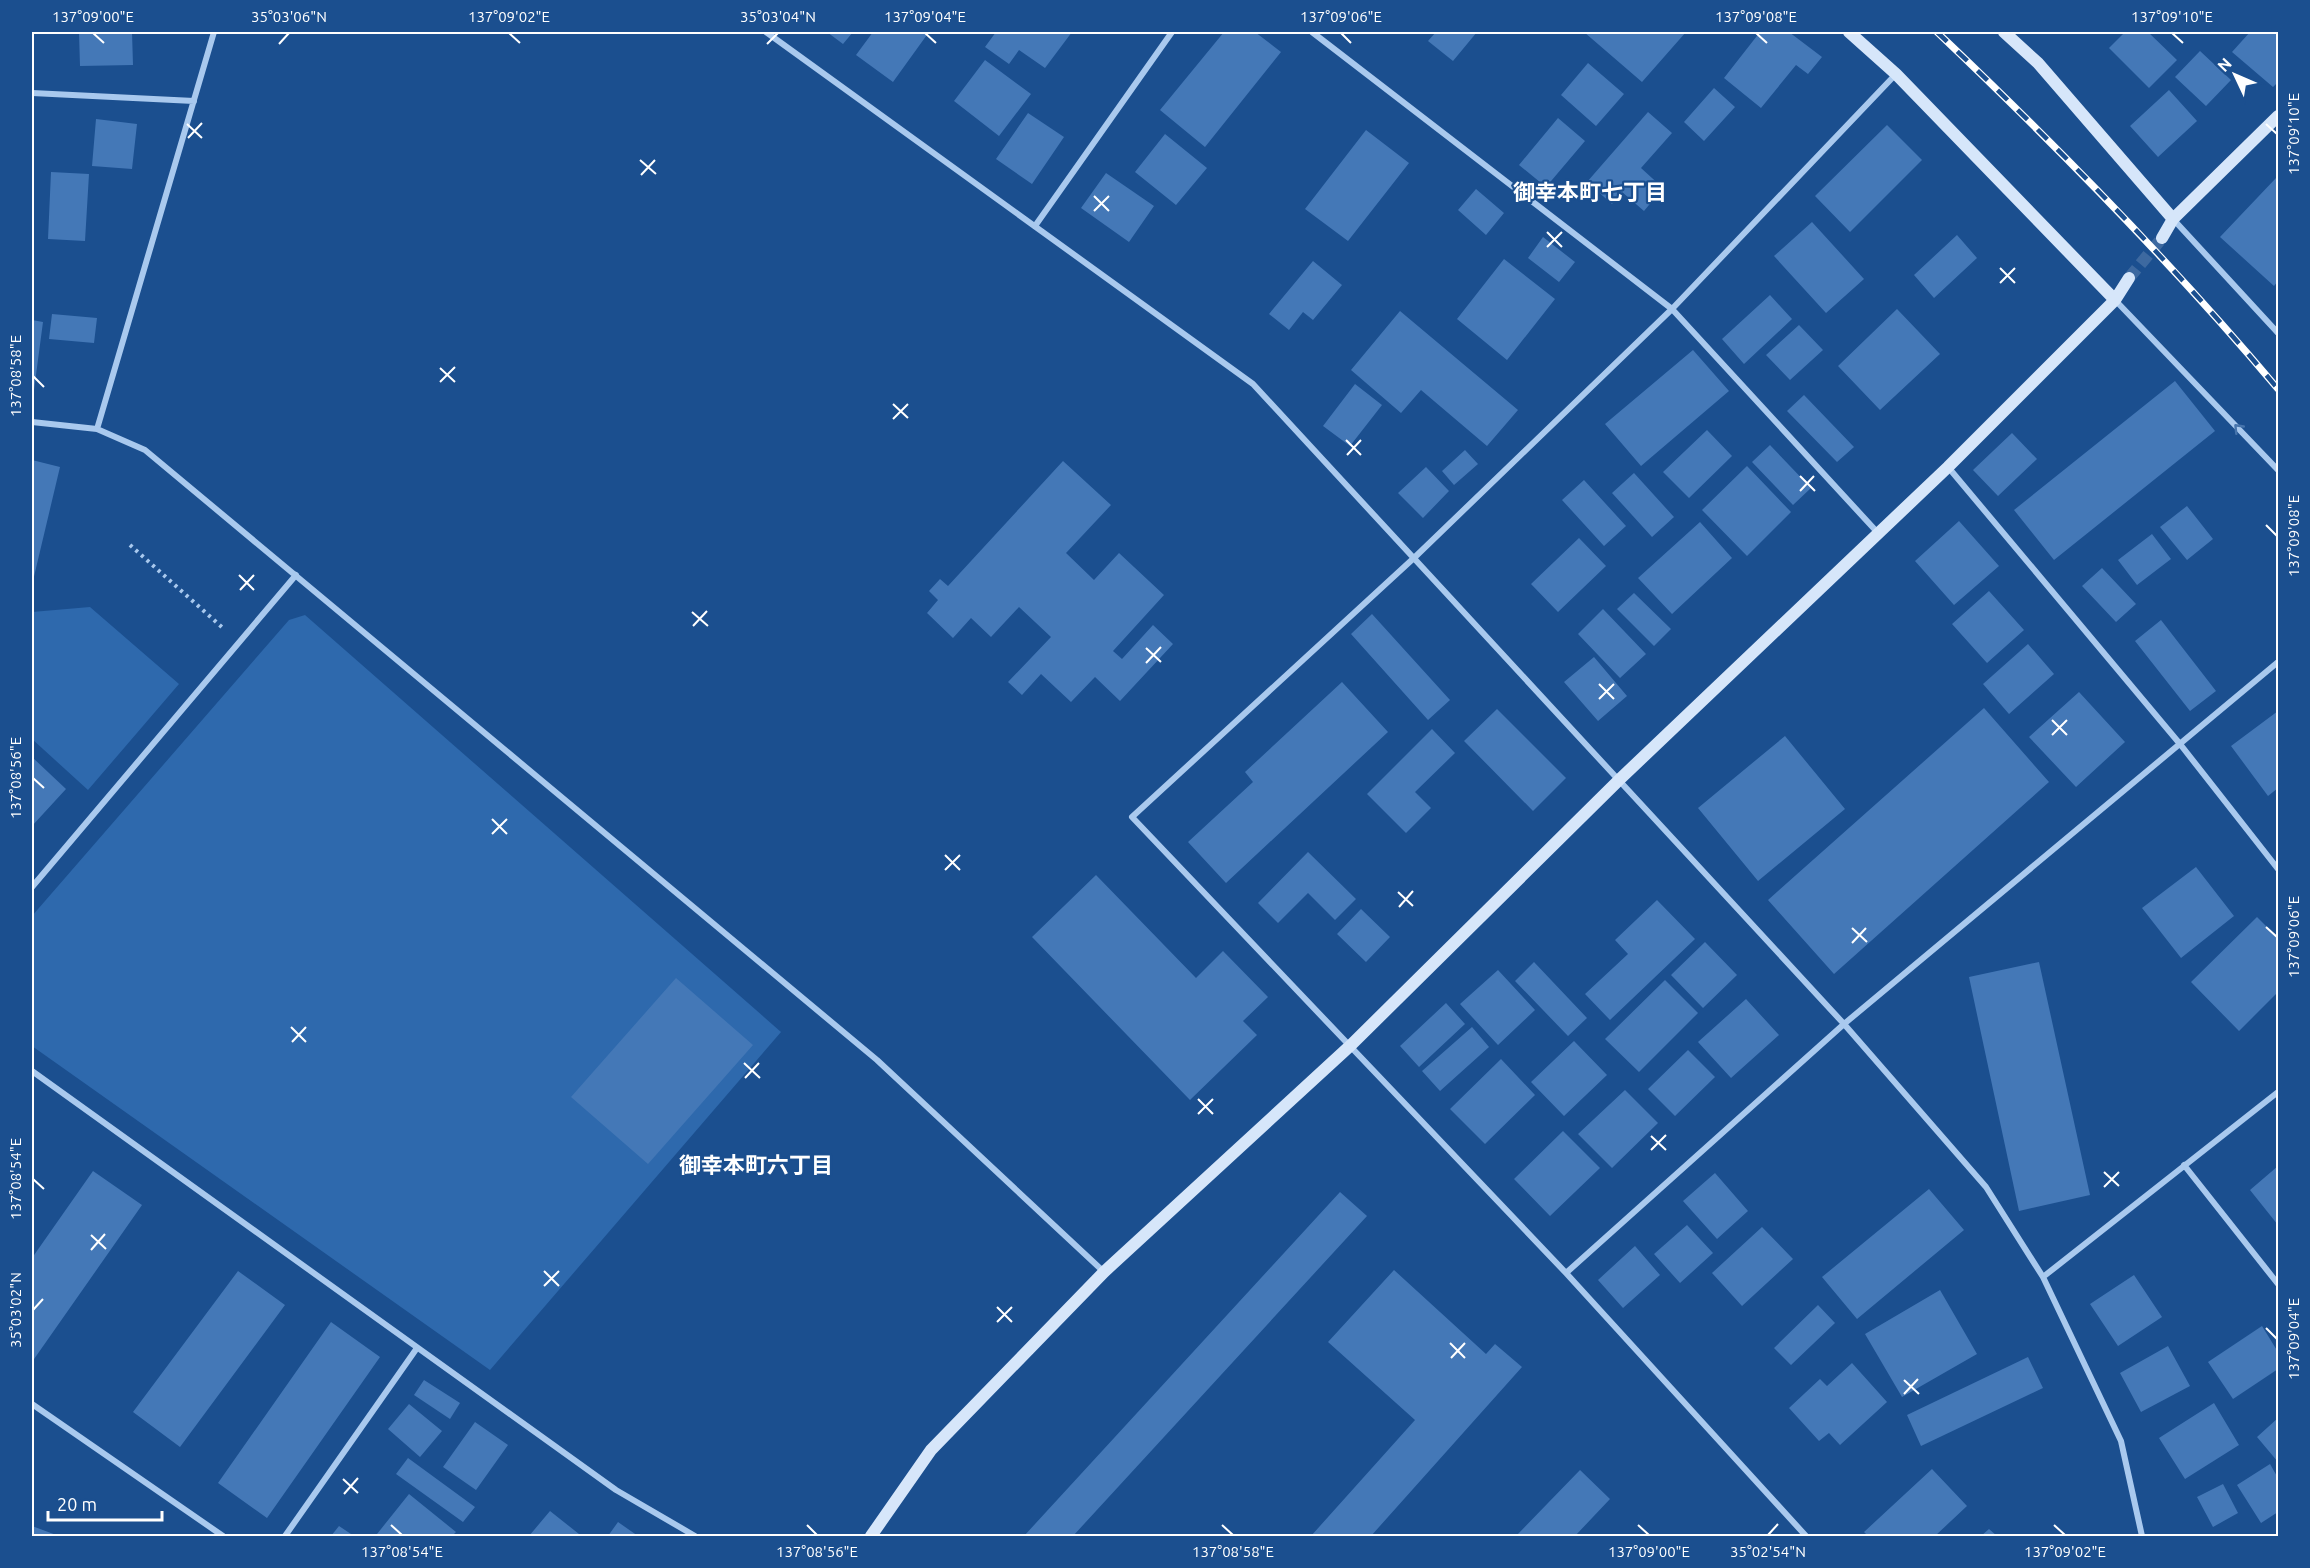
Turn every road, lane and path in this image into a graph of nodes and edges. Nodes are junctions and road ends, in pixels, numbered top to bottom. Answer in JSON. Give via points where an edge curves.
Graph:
{"nodes":[{"id":1,"x":214,"y":32,"type":"edge"},
{"id":2,"x":1172,"y":32,"type":"edge"},
{"id":3,"x":1312,"y":32,"type":"edge"},
{"id":4,"x":1849,"y":32,"type":"edge"},
{"id":5,"x":2004,"y":32,"type":"edge"},
{"id":6,"x":771,"y":33,"type":"edge"},
{"id":7,"x":1896,"y":74,"type":"junction"},
{"id":8,"x":32,"y":93,"type":"edge"},
{"id":9,"x":194,"y":100,"type":"junction"},
{"id":10,"x":2278,"y":116,"type":"edge"},
{"id":11,"x":2173,"y":219,"type":"junction"},
{"id":12,"x":1035,"y":226,"type":"junction"},
{"id":13,"x":2162,"y":238,"type":"tunnel mouth"},
{"id":14,"x":2129,"y":279,"type":"tunnel mouth"},
{"id":15,"x":2115,"y":300,"type":"junction"},
{"id":16,"x":1672,"y":309,"type":"junction"},
{"id":17,"x":2278,"y":333,"type":"edge"},
{"id":18,"x":32,"y":422,"type":"edge"},
{"id":19,"x":97,"y":429,"type":"junction"},
{"id":20,"x":1948,"y":467,"type":"junction"},
{"id":21,"x":2278,"y":470,"type":"edge"},
{"id":22,"x":1878,"y":533,"type":"junction"},
{"id":23,"x":130,"y":545,"type":"dead end"},
{"id":24,"x":1415,"y":557,"type":"junction"},
{"id":25,"x":296,"y":575,"type":"junction"},
{"id":26,"x":239,"y":642,"type":"junction"},
{"id":27,"x":2278,"y":662,"type":"edge"},
{"id":28,"x":2180,"y":744,"type":"junction"},
{"id":29,"x":1620,"y":779,"type":"junction"},
{"id":30,"x":2278,"y":869,"type":"edge"},
{"id":31,"x":32,"y":887,"type":"edge"},
{"id":32,"x":1844,"y":1024,"type":"junction"},
{"id":33,"x":1351,"y":1045,"type":"junction"},
{"id":34,"x":32,"y":1071,"type":"edge"},
{"id":35,"x":2278,"y":1092,"type":"edge"},
{"id":36,"x":2184,"y":1165,"type":"junction"},
{"id":37,"x":1104,"y":1272,"type":"junction"},
{"id":38,"x":1566,"y":1273,"type":"junction"},
{"id":39,"x":2043,"y":1277,"type":"junction"},
{"id":40,"x":2278,"y":1284,"type":"edge"},
{"id":41,"x":417,"y":1348,"type":"junction"},
{"id":42,"x":32,"y":1404,"type":"edge"},
{"id":43,"x":223,"y":1536,"type":"edge"},
{"id":44,"x":285,"y":1536,"type":"edge"},
{"id":45,"x":695,"y":1536,"type":"edge"},
{"id":46,"x":871,"y":1536,"type":"edge"},
{"id":47,"x":1806,"y":1536,"type":"edge"},
{"id":48,"x":2142,"y":1536,"type":"edge"}],
"edges":[{"from":1,"to":9,"type":"street"},
{"from":2,"to":12,"type":"street"},
{"from":3,"to":16,"type":"street"},
{"from":4,"to":7,"type":"street"},
{"from":5,"to":11,"type":"street","via":[[2038,63]]},
{"from":6,"to":12,"type":"street"},
{"from":7,"to":15,"type":"street"},
{"from":7,"to":16,"type":"street"},
{"from":8,"to":9,"type":"street"},
{"from":9,"to":19,"type":"street"},
{"from":10,"to":11,"type":"street"},
{"from":11,"to":13,"type":"street"},
{"from":11,"to":17,"type":"street"},
{"from":12,"to":24,"type":"street","via":[[1253,384]]},
{"from":14,"to":15,"type":"street"},
{"from":15,"to":20,"type":"street"},
{"from":21,"to":15,"type":"street","one_way":true},
{"from":16,"to":22,"type":"street"},
{"from":16,"to":24,"type":"street"},
{"from":18,"to":19,"type":"street"},
{"from":19,"to":25,"type":"street","via":[[145,450]]},
{"from":20,"to":22,"type":"street"},
{"from":20,"to":28,"type":"street"},
{"from":22,"to":29,"type":"street"},
{"from":23,"to":26,"type":"path"},
{"from":24,"to":29,"type":"street"},
{"from":24,"to":33,"type":"street","via":[[1132,817]]},
{"from":25,"to":26,"type":"street"},
{"from":25,"to":37,"type":"street","via":[[877,1060]]},
{"from":26,"to":31,"type":"street"},
{"from":27,"to":28,"type":"street"},
{"from":28,"to":30,"type":"street"},
{"from":28,"to":32,"type":"street"},
{"from":29,"to":32,"type":"street"},
{"from":29,"to":33,"type":"street"},
{"from":32,"to":38,"type":"street"},
{"from":32,"to":39,"type":"street","via":[[1986,1187]]},
{"from":33,"to":37,"type":"street"},
{"from":33,"to":38,"type":"street"},
{"from":34,"to":41,"type":"street"},
{"from":35,"to":36,"type":"street"},
{"from":36,"to":39,"type":"street"},
{"from":36,"to":40,"type":"street"},
{"from":37,"to":46,"type":"street","via":[[931,1450]]},
{"from":38,"to":47,"type":"street"},
{"from":39,"to":48,"type":"street","via":[[2121,1441]]},
{"from":41,"to":44,"type":"street"},
{"from":41,"to":45,"type":"street","via":[[616,1490]]},
{"from":42,"to":43,"type":"street"}]}
